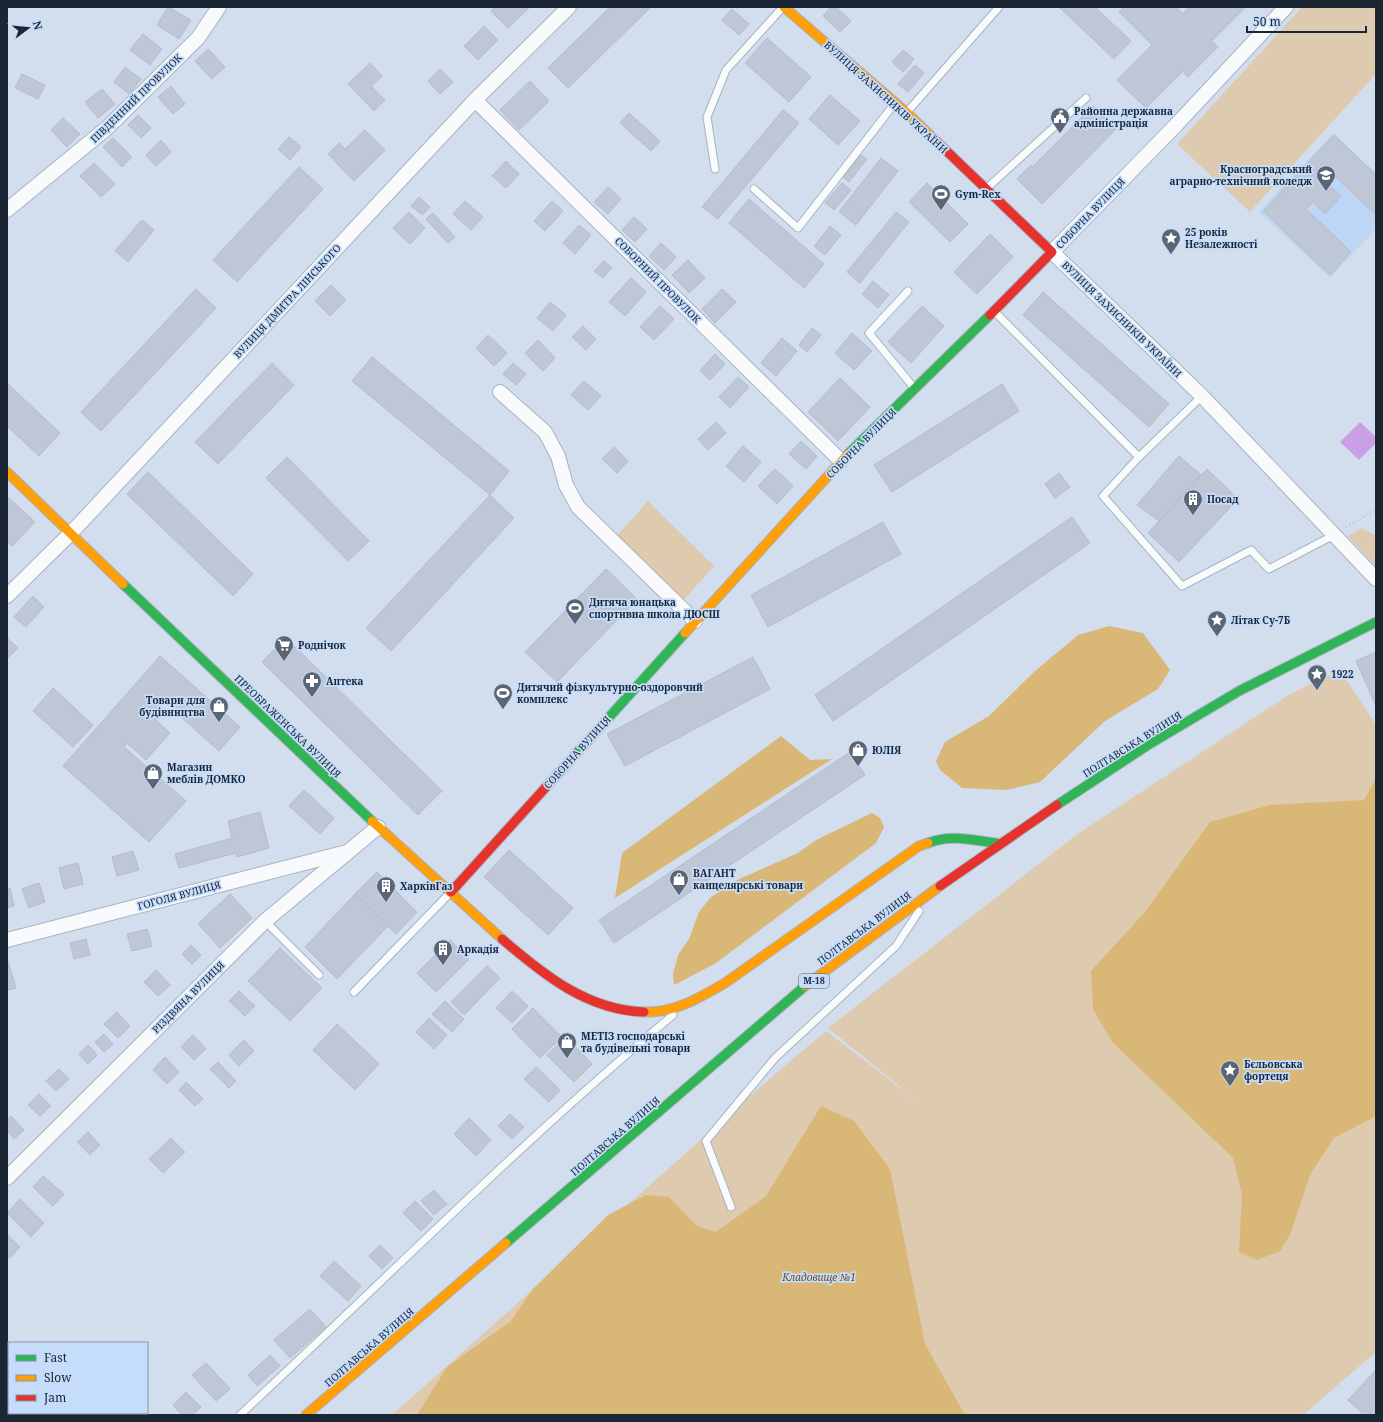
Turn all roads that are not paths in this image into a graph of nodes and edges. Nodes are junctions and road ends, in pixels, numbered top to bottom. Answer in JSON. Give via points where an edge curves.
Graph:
{"nodes":[{"id":1,"x":219,"y":7,"type":"edge"},
{"id":2,"x":784,"y":7,"type":"edge"},
{"id":3,"x":999,"y":7,"type":"edge"},
{"id":4,"x":1286,"y":7,"type":"edge"},
{"id":5,"x":567,"y":8,"type":"edge"},
{"id":6,"x":1086,"y":98,"type":"dead end"},
{"id":7,"x":475,"y":100,"type":"junction"},
{"id":8,"x":895,"y":103,"type":"junction"},
{"id":9,"x":907,"y":113,"type":"junction"},
{"id":10,"x":715,"y":169,"type":"dead end"},
{"id":11,"x":754,"y":189,"type":"dead end"},
{"id":12,"x":986,"y":189,"type":"junction"},
{"id":13,"x":7,"y":210,"type":"edge"},
{"id":14,"x":1052,"y":252,"type":"junction"},
{"id":15,"x":908,"y":291,"type":"dead end"},
{"id":16,"x":994,"y":311,"type":"junction"},
{"id":17,"x":915,"y":389,"type":"junction"},
{"id":18,"x":500,"y":392,"type":"dead end"},
{"id":19,"x":1202,"y":396,"type":"junction"},
{"id":20,"x":1139,"y":456,"type":"junction"},
{"id":21,"x":841,"y":461,"type":"junction"},
{"id":22,"x":7,"y":472,"type":"edge"},
{"id":23,"x":71,"y":534,"type":"junction"},
{"id":24,"x":1334,"y":535,"type":"junction"},
{"id":25,"x":1376,"y":579,"type":"edge"},
{"id":26,"x":7,"y":596,"type":"edge"},
{"id":27,"x":695,"y":621,"type":"junction"},
{"id":28,"x":1376,"y":622,"type":"edge"},
{"id":29,"x":378,"y":827,"type":"junction"},
{"id":30,"x":1000,"y":844,"type":"junction"},
{"id":31,"x":351,"y":851,"type":"junction"},
{"id":32,"x":451,"y":892,"type":"junction"},
{"id":33,"x":931,"y":892,"type":"junction"},
{"id":34,"x":265,"y":921,"type":"junction"},
{"id":35,"x":7,"y":940,"type":"edge"},
{"id":36,"x":319,"y":975,"type":"dead end"},
{"id":37,"x":354,"y":992,"type":"dead end"},
{"id":38,"x":684,"y":1006,"type":"junction"},
{"id":39,"x":7,"y":1178,"type":"edge"},
{"id":40,"x":732,"y":1207,"type":"dead end"},
{"id":41,"x":240,"y":1415,"type":"edge"},
{"id":42,"x":306,"y":1415,"type":"edge"}],
"edges":[{"from":1,"to":13,"type":"street","name":"ПІВДЕННИЙ ПРОВУЛОК","via":[[198,38],[108,128]]},
{"from":2,"to":8,"type":"main road","name":"ВУЛИЦЯ ЗАХИСНИКІВ УКРАЇНИ"},
{"from":2,"to":10,"type":"lane","via":[[726,70],[707,118]]},
{"from":3,"to":9,"type":"lane"},
{"from":4,"to":14,"type":"street","name":"СОБОРНА ВУЛИЦЯ"},
{"from":5,"to":7,"type":"street","name":"ВУЛИЦЯ ДМИТРА ЛІНСЬКОГО"},
{"from":6,"to":12,"type":"lane"},
{"from":7,"to":21,"type":"street","name":"СОБОРНИЙ ПРОВУЛОК"},
{"from":7,"to":23,"type":"street","name":"ВУЛИЦЯ ДМИТРА ЛІНСЬКОГО"},
{"from":8,"to":9,"type":"main road","name":"ВУЛИЦЯ ЗАХИСНИКІВ УКРАЇНИ"},
{"from":8,"to":11,"type":"lane","via":[[798,228]]},
{"from":9,"to":12,"type":"main road","name":"ВУЛИЦЯ ЗАХИСНИКІВ УКРАЇНИ"},
{"from":12,"to":14,"type":"main road","name":"ВУЛИЦЯ ЗАХИСНИКІВ УКРАЇНИ"},
{"from":14,"to":16,"type":"main road","name":"СОБОРНА ВУЛИЦЯ"},
{"from":14,"to":19,"type":"street","name":"ВУЛИЦЯ ЗАХИСНИКІВ УКРАЇНИ"},
{"from":15,"to":17,"type":"lane","via":[[869,334]]},
{"from":16,"to":17,"type":"main road","name":"СОБОРНА ВУЛИЦЯ"},
{"from":16,"to":20,"type":"lane"},
{"from":17,"to":21,"type":"main road","name":"СОБОРНА ВУЛИЦЯ"},
{"from":18,"to":27,"type":"street","via":[[545,432],[558,456],[566,485],[578,507]]},
{"from":19,"to":20,"type":"lane"},
{"from":19,"to":24,"type":"street","name":"ВУЛИЦЯ ЗАХИСНИКІВ УКРАЇНИ"},
{"from":20,"to":24,"type":"lane","via":[[1103,496],[1182,586],[1251,550],[1269,569]]},
{"from":21,"to":27,"type":"main road","name":"СОБОРНА ВУЛИЦЯ"},
{"from":22,"to":23,"type":"main road","name":"ПРЕОБРАЖЕНСЬКА ВУЛИЦЯ"},
{"from":23,"to":26,"type":"street","name":"ВУЛИЦЯ ДМИТРА ЛІНСЬКОГО"},
{"from":23,"to":29,"type":"main road","name":"ПРЕОБРАЖЕНСЬКА ВУЛИЦЯ"},
{"from":24,"to":25,"type":"street","name":"ВУЛИЦЯ ЗАХИСНИКІВ УКРАЇНИ"},
{"from":27,"to":32,"type":"main road","name":"СОБОРНА ВУЛИЦЯ"},
{"from":28,"to":30,"type":"main road","name":"ПОЛТАВСЬКА ВУЛИЦЯ","number":"М-18","via":[[1233,695],[1148,745]]},
{"from":29,"to":31,"type":"street","name":"РІЗДВЯНА ВУЛИЦЯ"},
{"from":29,"to":32,"type":"main road","name":"ПРЕОБРАЖЕНСЬКА ВУЛИЦЯ"},
{"from":30,"to":33,"type":"main road","name":"ПОЛТАВСЬКА ВУЛИЦЯ","number":"М-18"},
{"from":30,"to":38,"type":"main road","name":"ПРЕОБРАЖЕНСЬКА ВУЛИЦЯ","via":[[946,837],[919,846],[725,983]]},
{"from":31,"to":34,"type":"street","name":"РІЗДВЯНА ВУЛИЦЯ"},
{"from":31,"to":35,"type":"street","name":"ГОГОЛЯ ВУЛИЦЯ"},
{"from":32,"to":37,"type":"lane"},
{"from":32,"to":38,"type":"main road","name":"ПРЕОБРАЖЕНСЬКА ВУЛИЦЯ","via":[[513,950],[563,987],[586,1000],[618,1009],[651,1012]]},
{"from":33,"to":40,"type":"lane","via":[[896,946],[775,1058],[706,1140]]},
{"from":33,"to":42,"type":"main road","name":"ПОЛТАВСЬКА ВУЛИЦЯ","number":"М-18","via":[[804,988]]},
{"from":34,"to":36,"type":"lane"},
{"from":34,"to":39,"type":"street","name":"РІЗДВЯНА ВУЛИЦЯ"},
{"from":38,"to":41,"type":"lane","via":[[631,1050],[491,1178]]}]}
